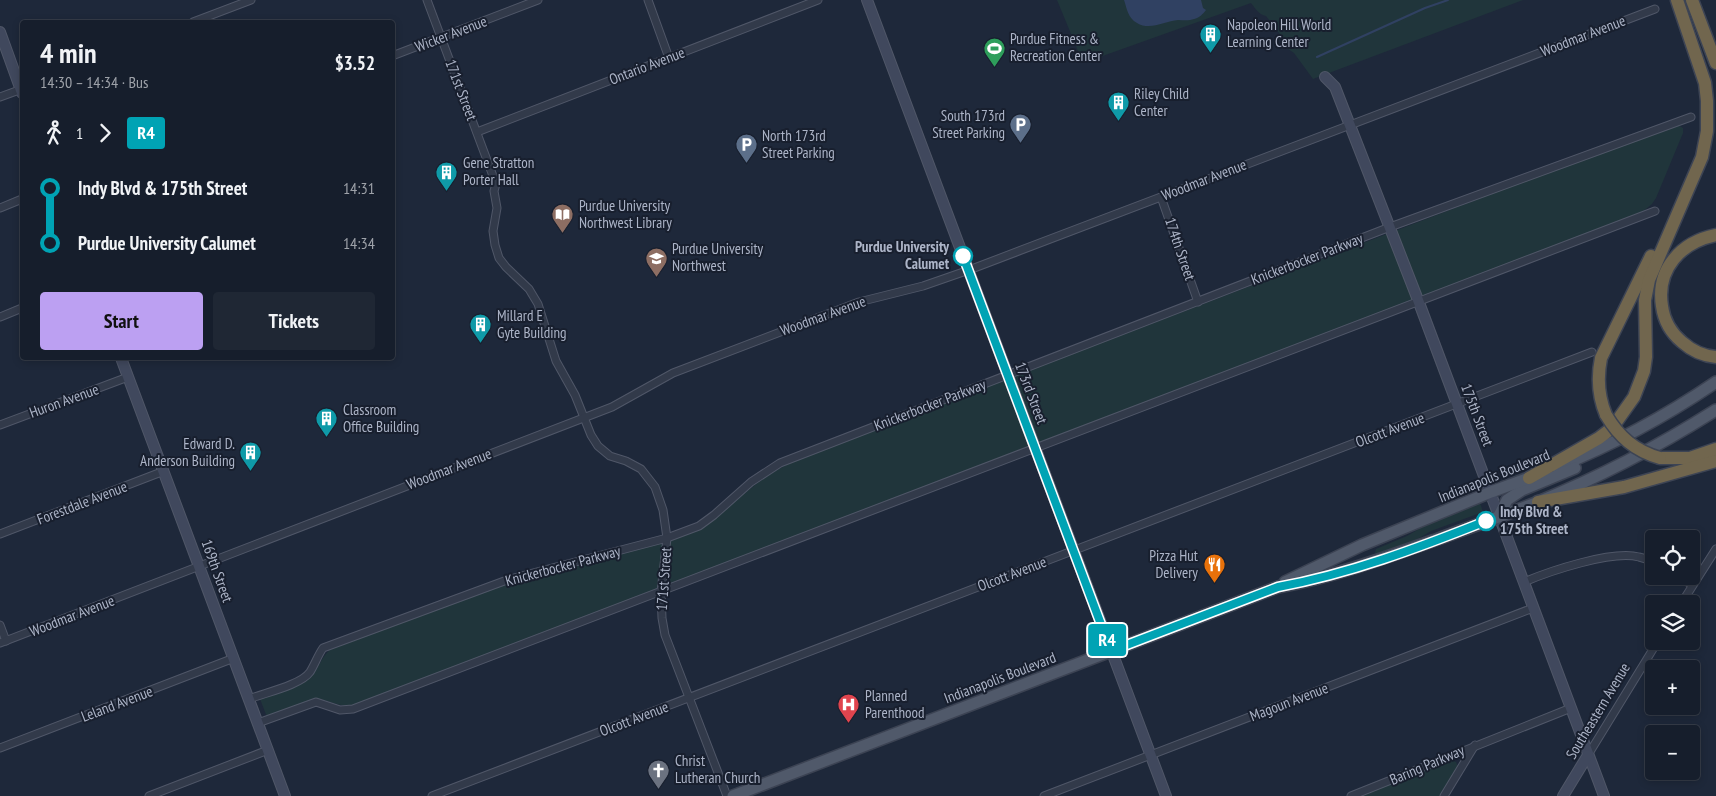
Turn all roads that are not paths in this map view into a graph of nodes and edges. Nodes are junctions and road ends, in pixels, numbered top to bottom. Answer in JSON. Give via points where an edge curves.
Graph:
{"nodes":[{"id":1,"x":251,"y":0,"type":"edge"},
{"id":2,"x":427,"y":0,"type":"edge"},
{"id":3,"x":538,"y":0,"type":"edge"},
{"id":4,"x":648,"y":0,"type":"edge"},
{"id":5,"x":818,"y":0,"type":"edge"},
{"id":6,"x":867,"y":0,"type":"edge"},
{"id":7,"x":1677,"y":0,"type":"edge"},
{"id":8,"x":1692,"y":0,"type":"edge"},
{"id":9,"x":1655,"y":9,"type":"dead end"},
{"id":10,"x":214,"y":14,"type":"junction"},
{"id":11,"x":198,"y":20,"type":"edge"},
{"id":12,"x":216,"y":20,"type":"edge"},
{"id":13,"x":0,"y":32,"type":"edge"},
{"id":14,"x":441,"y":38,"type":"junction"},
{"id":15,"x":395,"y":55,"type":"edge"},
{"id":16,"x":669,"y":58,"type":"junction"},
{"id":17,"x":1716,"y":63,"type":"edge"},
{"id":18,"x":1325,"y":77,"type":"dead end"},
{"id":19,"x":20,"y":85,"type":"edge"},
{"id":20,"x":20,"y":91,"type":"edge"},
{"id":21,"x":0,"y":97,"type":"edge"},
{"id":22,"x":1691,"y":116,"type":"dead end"},
{"id":23,"x":1350,"y":124,"type":"junction"},
{"id":24,"x":476,"y":132,"type":"junction"},
{"id":25,"x":1161,"y":196,"type":"junction"},
{"id":26,"x":20,"y":200,"type":"edge"},
{"id":27,"x":0,"y":208,"type":"edge"},
{"id":28,"x":1654,"y":210,"type":"dead end"},
{"id":29,"x":1677,"y":211,"type":"junction"},
{"id":30,"x":1390,"y":227,"type":"junction"},
{"id":31,"x":1716,"y":236,"type":"edge"},
{"id":32,"x":969,"y":270,"type":"junction"},
{"id":33,"x":1418,"y":300,"type":"junction"},
{"id":34,"x":1198,"y":302,"type":"junction"},
{"id":35,"x":20,"y":309,"type":"edge"},
{"id":36,"x":0,"y":317,"type":"edge"},
{"id":37,"x":1592,"y":352,"type":"dead end"},
{"id":38,"x":1716,"y":357,"type":"edge"},
{"id":39,"x":122,"y":360,"type":"edge"},
{"id":40,"x":1008,"y":375,"type":"junction"},
{"id":41,"x":128,"y":377,"type":"junction"},
{"id":42,"x":1716,"y":382,"type":"edge"},
{"id":43,"x":1457,"y":404,"type":"junction"},
{"id":44,"x":1716,"y":410,"type":"edge"},
{"id":45,"x":584,"y":417,"type":"junction"},
{"id":46,"x":0,"y":425,"type":"edge"},
{"id":47,"x":1645,"y":425,"type":"junction"},
{"id":48,"x":1036,"y":447,"type":"junction"},
{"id":49,"x":1716,"y":449,"type":"edge"},
{"id":50,"x":1716,"y":462,"type":"edge"},
{"id":51,"x":164,"y":472,"type":"junction"},
{"id":52,"x":1529,"y":478,"type":"junction"},
{"id":53,"x":1491,"y":492,"type":"junction"},
{"id":54,"x":1538,"y":502,"type":"junction"},
{"id":55,"x":1499,"y":516,"type":"junction"},
{"id":56,"x":0,"y":534,"type":"edge"},
{"id":57,"x":667,"y":538,"type":"junction"},
{"id":58,"x":1362,"y":545,"type":"junction"},
{"id":59,"x":1716,"y":550,"type":"edge"},
{"id":60,"x":1074,"y":551,"type":"junction"},
{"id":61,"x":1645,"y":558,"type":"edge"},
{"id":62,"x":1328,"y":561,"type":"junction"},
{"id":63,"x":1369,"y":563,"type":"junction"},
{"id":64,"x":200,"y":567,"type":"junction"},
{"id":65,"x":1700,"y":573,"type":"edge"},
{"id":66,"x":1334,"y":574,"type":"junction"},
{"id":67,"x":1524,"y":582,"type":"junction"},
{"id":68,"x":1692,"y":585,"type":"edge"},
{"id":69,"x":1278,"y":587,"type":"junction"},
{"id":70,"x":661,"y":592,"type":"junction"},
{"id":71,"x":1686,"y":595,"type":"edge"},
{"id":72,"x":1534,"y":608,"type":"junction"},
{"id":73,"x":0,"y":625,"type":"edge"},
{"id":74,"x":3,"y":642,"type":"edge"},
{"id":75,"x":1652,"y":650,"type":"edge"},
{"id":76,"x":1111,"y":651,"type":"junction"},
{"id":77,"x":234,"y":658,"type":"junction"},
{"id":78,"x":690,"y":698,"type":"junction"},
{"id":79,"x":249,"y":699,"type":"junction"},
{"id":80,"x":1571,"y":708,"type":"junction"},
{"id":81,"x":258,"y":724,"type":"junction"},
{"id":82,"x":1475,"y":745,"type":"junction"},
{"id":83,"x":0,"y":748,"type":"edge"},
{"id":84,"x":268,"y":750,"type":"junction"},
{"id":85,"x":1588,"y":755,"type":"junction"},
{"id":86,"x":1150,"y":756,"type":"junction"},
{"id":87,"x":149,"y":796,"type":"edge"},
{"id":88,"x":285,"y":796,"type":"edge"},
{"id":89,"x":432,"y":796,"type":"edge"},
{"id":90,"x":727,"y":796,"type":"edge"},
{"id":91,"x":733,"y":796,"type":"edge"},
{"id":92,"x":1044,"y":796,"type":"edge"},
{"id":93,"x":1166,"y":796,"type":"edge"},
{"id":94,"x":1351,"y":796,"type":"edge"},
{"id":95,"x":1444,"y":796,"type":"edge"},
{"id":96,"x":1563,"y":796,"type":"edge"},
{"id":97,"x":1604,"y":796,"type":"edge"}],
"edges":[{"from":1,"to":10,"type":"street"},
{"from":2,"to":14,"type":"street","name":"171st Street"},
{"from":3,"to":14,"type":"street","name":"Wicker Avenue"},
{"from":4,"to":16,"type":"street"},
{"from":5,"to":16,"type":"street","name":"Ontario Avenue"},
{"from":6,"to":32,"type":"street","name":"173rd Street"},
{"from":7,"to":29,"type":"highway","via":[[1705,83],[1708,114],[1702,157]]},
{"from":8,"to":17,"type":"highway"},
{"from":9,"to":23,"type":"street","name":"Woodmar Avenue"},
{"from":10,"to":11,"type":"street"},
{"from":10,"to":12,"type":"street"},
{"from":13,"to":19,"type":"street"},
{"from":14,"to":15,"type":"street","name":"Wicker Avenue"},
{"from":14,"to":24,"type":"street","name":"171st Street"},
{"from":16,"to":24,"type":"street","name":"Ontario Avenue"},
{"from":18,"to":23,"type":"street","name":"175th Street","via":[[1336,87]]},
{"from":20,"to":21,"type":"street"},
{"from":22,"to":30,"type":"street","name":"Knickerbocker Parkway"},
{"from":23,"to":25,"type":"street","name":"Woodmar Avenue"},
{"from":23,"to":30,"type":"street","name":"175th Street"},
{"from":24,"to":45,"type":"street","name":"171st Street","via":[[496,186],[495,245],[506,267],[529,289],[538,304],[556,361]]},
{"from":25,"to":32,"type":"street","name":"Woodmar Avenue"},
{"from":25,"to":34,"type":"street","name":"174th Street"},
{"from":26,"to":27,"type":"street"},
{"from":28,"to":33,"type":"street"},
{"from":29,"to":49,"type":"highway","bridge":true,"via":[[1662,233],[1601,358],[1599,395],[1616,430],[1644,452],[1660,458],[1690,458]]},
{"from":29,"to":52,"type":"highway","via":[[1649,280],[1646,357],[1634,397],[1612,428]]},
{"from":30,"to":33,"type":"street","name":"175th Street"},
{"from":30,"to":34,"type":"street","name":"Knickerbocker Parkway"},
{"from":31,"to":38,"type":"highway","via":[[1696,241],[1675,256],[1662,281],[1661,292],[1663,313],[1670,330],[1695,351]]},
{"from":32,"to":40,"type":"street","name":"173rd Street"},
{"from":32,"to":45,"type":"street","name":"Woodmar Avenue","via":[[924,286],[859,302],[673,373],[624,402]]},
{"from":33,"to":43,"type":"street","name":"175th Street"},
{"from":33,"to":48,"type":"street"},
{"from":34,"to":40,"type":"street","name":"Knickerbocker Parkway"},
{"from":35,"to":36,"type":"street"},
{"from":37,"to":43,"type":"street","name":"Olcott Avenue"},
{"from":39,"to":41,"type":"street","name":"169th Street"},
{"from":40,"to":48,"type":"street","name":"173rd Street"},
{"from":40,"to":57,"type":"street","name":"Knickerbocker Parkway","via":[[780,463],[751,482],[699,526]]},
{"from":41,"to":46,"type":"street","name":"Huron Avenue"},
{"from":41,"to":51,"type":"street","name":"169th Street"},
{"from":42,"to":47,"type":"main road","name":"Indianapolis Boulevard"},
{"from":43,"to":53,"type":"street","name":"175th Street"},
{"from":43,"to":60,"type":"street","name":"Olcott Avenue"},
{"from":44,"to":54,"type":"main road","name":"Indianapolis Boulevard","via":[[1657,446]]},
{"from":45,"to":57,"type":"street","name":"171st Street","via":[[598,446],[610,456],[641,469],[655,487],[663,510]]},
{"from":45,"to":64,"type":"street","name":"Woodmar Avenue"},
{"from":47,"to":52,"type":"main road","name":"Indianapolis Boulevard","via":[[1588,454]]},
{"from":47,"to":55,"type":"main road","via":[[1578,467],[1522,490],[1507,500]]},
{"from":48,"to":60,"type":"street","name":"173rd Street"},
{"from":48,"to":70,"type":"street"},
{"from":50,"to":54,"type":"highway","via":[[1624,487]]},
{"from":51,"to":56,"type":"street","name":"Forestdale Avenue"},
{"from":51,"to":64,"type":"street","name":"169th Street"},
{"from":52,"to":53,"type":"main road","name":"Indianapolis Boulevard"},
{"from":53,"to":55,"type":"street","name":"175th Street"},
{"from":53,"to":58,"type":"main road","name":"Indianapolis Boulevard"},
{"from":54,"to":55,"type":"main road","name":"Indianapolis Boulevard"},
{"from":55,"to":63,"type":"main road","name":"Indianapolis Boulevard"},
{"from":55,"to":67,"type":"street","name":"175th Street"},
{"from":57,"to":70,"type":"street","name":"171st Street"},
{"from":57,"to":79,"type":"street","name":"Knickerbocker Parkway","via":[[507,580],[324,648],[310,672],[301,680]]},
{"from":58,"to":62,"type":"main road","name":"Indianapolis Boulevard"},
{"from":58,"to":63,"type":"main road"},
{"from":59,"to":65,"type":"street"},
{"from":60,"to":76,"type":"street","name":"173rd Street"},
{"from":60,"to":78,"type":"street","name":"Olcott Avenue"},
{"from":61,"to":67,"type":"street","via":[[1616,556],[1555,569]]},
{"from":62,"to":66,"type":"main road"},
{"from":62,"to":69,"type":"main road","name":"Indianapolis Boulevard"},
{"from":63,"to":66,"type":"main road","name":"Indianapolis Boulevard"},
{"from":64,"to":74,"type":"street","name":"Woodmar Avenue"},
{"from":64,"to":77,"type":"street","name":"169th Street"},
{"from":66,"to":69,"type":"main road","name":"Indianapolis Boulevard"},
{"from":67,"to":72,"type":"street","name":"175th Street"},
{"from":68,"to":71,"type":"street"},
{"from":69,"to":76,"type":"main road","name":"Indianapolis Boulevard"},
{"from":70,"to":78,"type":"street","name":"171st Street","via":[[665,635]]},
{"from":70,"to":81,"type":"street","via":[[353,709],[340,710],[316,702]]},
{"from":72,"to":80,"type":"street","name":"175th Street"},
{"from":72,"to":86,"type":"street","name":"Magoun Avenue"},
{"from":73,"to":74,"type":"street"},
{"from":75,"to":85,"type":"street","name":"Southeastern Avenue"},
{"from":76,"to":86,"type":"street","name":"173rd Street"},
{"from":76,"to":91,"type":"main road","name":"Indianapolis Boulevard"},
{"from":77,"to":79,"type":"street","name":"169th Street"},
{"from":77,"to":83,"type":"street","name":"Leland Avenue"},
{"from":78,"to":89,"type":"street","name":"Olcott Avenue"},
{"from":78,"to":90,"type":"street","name":"171st Street"},
{"from":79,"to":81,"type":"street","name":"169th Street"},
{"from":80,"to":82,"type":"street","name":"Baring Parkway"},
{"from":80,"to":85,"type":"street","name":"175th Street"},
{"from":81,"to":84,"type":"street","name":"169th Street"},
{"from":82,"to":94,"type":"street","name":"Baring Parkway"},
{"from":82,"to":95,"type":"street","name":"Baring Parkway"},
{"from":84,"to":87,"type":"street"},
{"from":84,"to":88,"type":"street","name":"169th Street"},
{"from":85,"to":96,"type":"street","name":"Southeastern Avenue"},
{"from":85,"to":97,"type":"street","name":"175th Street"},
{"from":86,"to":92,"type":"street","name":"Magoun Avenue"},
{"from":86,"to":93,"type":"street","name":"173rd Street"}]}
